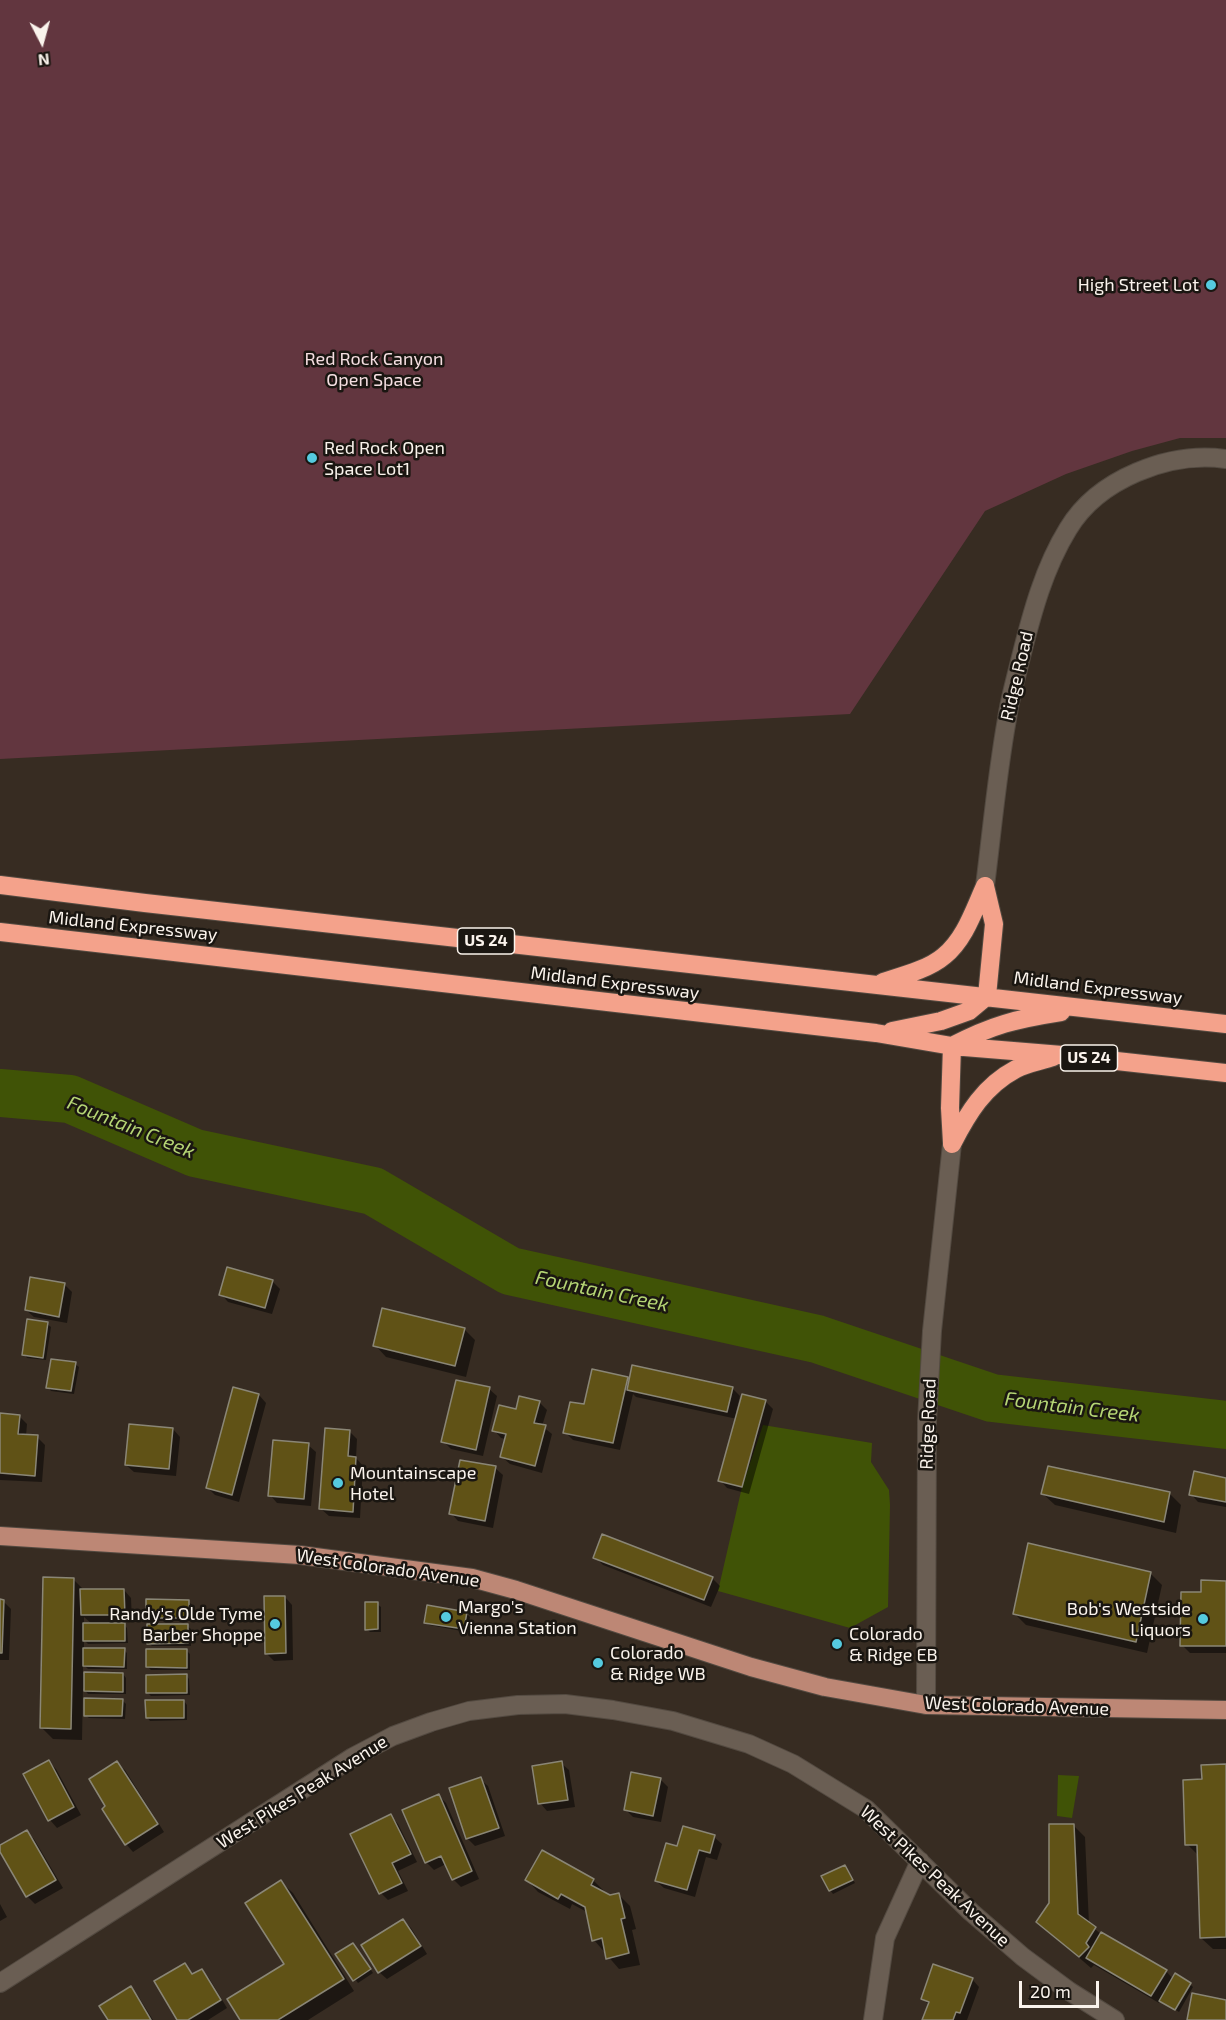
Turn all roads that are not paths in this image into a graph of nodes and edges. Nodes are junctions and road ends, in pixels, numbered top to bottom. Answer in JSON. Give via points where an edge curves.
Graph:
{"nodes":[{"id":1,"x":1226,"y":459,"type":"edge"},
{"id":2,"x":0,"y":885,"type":"edge"},
{"id":3,"x":985,"y":886,"type":"junction"},
{"id":4,"x":0,"y":933,"type":"edge"},
{"id":5,"x":876,"y":984,"type":"junction"},
{"id":6,"x":987,"y":996,"type":"junction"},
{"id":7,"x":1085,"y":1008,"type":"junction"},
{"id":8,"x":1226,"y":1024,"type":"edge"},
{"id":9,"x":876,"y":1034,"type":"junction"},
{"id":10,"x":952,"y":1046,"type":"junction"},
{"id":11,"x":1062,"y":1055,"type":"junction"},
{"id":12,"x":1226,"y":1073,"type":"edge"},
{"id":13,"x":952,"y":1144,"type":"junction"},
{"id":14,"x":0,"y":1536,"type":"edge"},
{"id":15,"x":926,"y":1705,"type":"junction"},
{"id":16,"x":1226,"y":1710,"type":"edge"},
{"id":17,"x":920,"y":1861,"type":"junction"},
{"id":18,"x":0,"y":1983,"type":"edge"},
{"id":19,"x":873,"y":2020,"type":"edge"},
{"id":20,"x":1115,"y":2020,"type":"edge"}],
"edges":[{"from":1,"to":3,"type":"street","name":"Ridge Road","via":[[1188,459],[1135,472],[1108,489],[1068,528],[1032,610],[1007,719]]},
{"from":2,"to":5,"type":"highway","name":"Midland Expressway","number":"US 24"},
{"from":3,"to":5,"type":"highway","via":[[964,931],[944,956],[915,972]]},
{"from":3,"to":6,"type":"highway","via":[[994,924]]},
{"from":4,"to":9,"type":"highway","name":"Midland Expressway","number":"US 24"},
{"from":5,"to":6,"type":"highway","name":"Midland Expressway","number":"US 24"},
{"from":6,"to":7,"type":"highway","name":"Midland Expressway","number":"US 24"},
{"from":6,"to":9,"type":"highway","via":[[969,1011],[941,1021]]},
{"from":7,"to":8,"type":"highway","name":"Midland Expressway","number":"US 24"},
{"from":7,"to":10,"type":"highway","via":[[1016,1019]]},
{"from":9,"to":10,"type":"highway","name":"Midland Expressway","number":"US 24"},
{"from":10,"to":11,"type":"highway","name":"Midland Expressway","number":"US 24"},
{"from":10,"to":13,"type":"highway"},
{"from":11,"to":12,"type":"highway","name":"Midland Expressway","number":"US 24"},
{"from":11,"to":13,"type":"highway","via":[[1018,1068],[993,1084],[972,1107]]},
{"from":13,"to":15,"type":"street","name":"Ridge Road","via":[[932,1331],[927,1421]]},
{"from":14,"to":15,"type":"main road","name":"West Colorado Avenue","via":[[300,1555],[472,1578],[751,1667],[825,1687]]},
{"from":15,"to":16,"type":"main road","name":"West Colorado Avenue"},
{"from":17,"to":18,"type":"street","name":"West Pikes Peak Avenue","via":[[866,1809],[793,1764],[749,1744],[673,1721],[565,1704],[469,1711],[393,1736],[353,1757]]},
{"from":17,"to":19,"type":"street","via":[[885,1938]]},
{"from":17,"to":20,"type":"street","name":"West Pikes Peak Avenue","via":[[1023,1957]]}]}
